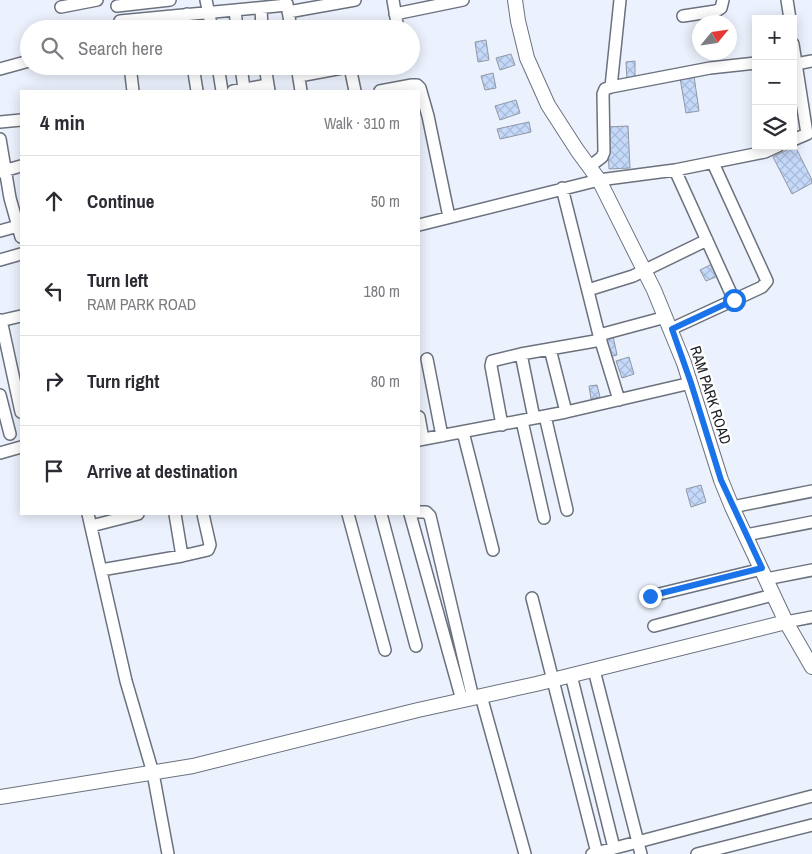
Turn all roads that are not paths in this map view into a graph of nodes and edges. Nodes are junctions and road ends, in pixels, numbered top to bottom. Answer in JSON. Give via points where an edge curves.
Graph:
{"nodes":[{"id":1,"x":97,"y":0,"type":"edge"},
{"id":2,"x":170,"y":0,"type":"edge"},
{"id":3,"x":206,"y":0,"type":"edge"},
{"id":4,"x":355,"y":0,"type":"edge"},
{"id":5,"x":393,"y":0,"type":"edge"},
{"id":6,"x":463,"y":0,"type":"edge"},
{"id":7,"x":515,"y":0,"type":"edge"},
{"id":8,"x":620,"y":0,"type":"edge"},
{"id":9,"x":723,"y":0,"type":"edge"},
{"id":10,"x":787,"y":0,"type":"edge"},
{"id":11,"x":116,"y":3,"type":"edge"},
{"id":12,"x":287,"y":5,"type":"edge"},
{"id":13,"x":60,"y":7,"type":"dead end"},
{"id":14,"x":261,"y":8,"type":"junction"},
{"id":15,"x":235,"y":10,"type":"junction"},
{"id":16,"x":209,"y":13,"type":"junction"},
{"id":17,"x":186,"y":14,"type":"junction"},
{"id":18,"x":395,"y":14,"type":"junction"},
{"id":19,"x":789,"y":15,"type":"edge"},
{"id":20,"x":683,"y":16,"type":"dead end"},
{"id":21,"x":120,"y":20,"type":"edge"},
{"id":22,"x":151,"y":20,"type":"edge"},
{"id":23,"x":187,"y":20,"type":"edge"},
{"id":24,"x":210,"y":20,"type":"edge"},
{"id":25,"x":236,"y":20,"type":"edge"},
{"id":26,"x":262,"y":20,"type":"edge"},
{"id":27,"x":290,"y":20,"type":"edge"},
{"id":28,"x":396,"y":20,"type":"edge"},
{"id":29,"x":812,"y":61,"type":"edge"},
{"id":30,"x":797,"y":62,"type":"edge"},
{"id":31,"x":20,"y":63,"type":"edge"},
{"id":32,"x":752,"y":63,"type":"edge"},
{"id":33,"x":0,"y":69,"type":"edge"},
{"id":34,"x":797,"y":71,"type":"edge"},
{"id":35,"x":131,"y":75,"type":"edge"},
{"id":36,"x":194,"y":75,"type":"edge"},
{"id":37,"x":219,"y":75,"type":"edge"},
{"id":38,"x":240,"y":75,"type":"edge"},
{"id":39,"x":267,"y":75,"type":"edge"},
{"id":40,"x":299,"y":75,"type":"edge"},
{"id":41,"x":353,"y":75,"type":"edge"},
{"id":42,"x":611,"y":87,"type":"junction"},
{"id":43,"x":268,"y":88,"type":"edge"},
{"id":44,"x":133,"y":90,"type":"edge"},
{"id":45,"x":197,"y":90,"type":"edge"},
{"id":46,"x":222,"y":90,"type":"edge"},
{"id":47,"x":238,"y":90,"type":"edge"},
{"id":48,"x":301,"y":90,"type":"edge"},
{"id":49,"x":356,"y":90,"type":"edge"},
{"id":50,"x":386,"y":90,"type":"edge"},
{"id":51,"x":423,"y":117,"type":"edge"},
{"id":52,"x":20,"y":120,"type":"edge"},
{"id":53,"x":0,"y":122,"type":"edge"},
{"id":54,"x":810,"y":133,"type":"edge"},
{"id":55,"x":797,"y":138,"type":"edge"},
{"id":56,"x":0,"y":139,"type":"edge"},
{"id":57,"x":769,"y":150,"type":"edge"},
{"id":58,"x":713,"y":163,"type":"junction"},
{"id":59,"x":20,"y":166,"type":"edge"},
{"id":60,"x":589,"y":167,"type":"junction"},
{"id":61,"x":675,"y":170,"type":"junction"},
{"id":62,"x":2,"y":171,"type":"edge"},
{"id":63,"x":599,"y":180,"type":"junction"},
{"id":64,"x":562,"y":188,"type":"junction"},
{"id":65,"x":5,"y":199,"type":"edge"},
{"id":66,"x":449,"y":217,"type":"junction"},
{"id":67,"x":19,"y":224,"type":"edge"},
{"id":68,"x":420,"y":225,"type":"edge"},
{"id":69,"x":0,"y":231,"type":"edge"},
{"id":70,"x":706,"y":240,"type":"junction"},
{"id":71,"x":20,"y":254,"type":"edge"},
{"id":72,"x":0,"y":260,"type":"edge"},
{"id":73,"x":643,"y":270,"type":"junction"},
{"id":74,"x":588,"y":290,"type":"junction"},
{"id":75,"x":734,"y":300,"type":"junction"},
{"id":76,"x":20,"y":318,"type":"edge"},
{"id":77,"x":1,"y":320,"type":"edge"},
{"id":78,"x":669,"y":323,"type":"junction"},
{"id":79,"x":600,"y":337,"type":"junction"},
{"id":80,"x":550,"y":349,"type":"junction"},
{"id":81,"x":521,"y":354,"type":"junction"},
{"id":82,"x":427,"y":359,"type":"dead end"},
{"id":83,"x":691,"y":383,"type":"junction"},
{"id":84,"x":0,"y":395,"type":"edge"},
{"id":85,"x":619,"y":400,"type":"junction"},
{"id":86,"x":20,"y":407,"type":"edge"},
{"id":87,"x":566,"y":412,"type":"junction"},
{"id":88,"x":540,"y":417,"type":"junction"},
{"id":89,"x":522,"y":421,"type":"junction"},
{"id":90,"x":502,"y":425,"type":"junction"},
{"id":91,"x":463,"y":432,"type":"junction"},
{"id":92,"x":10,"y":434,"type":"dead end"},
{"id":93,"x":442,"y":436,"type":"junction"},
{"id":94,"x":421,"y":440,"type":"edge"},
{"id":95,"x":20,"y":447,"type":"edge"},
{"id":96,"x":0,"y":453,"type":"edge"},
{"id":97,"x":812,"y":490,"type":"edge"},
{"id":98,"x":732,"y":506,"type":"junction"},
{"id":99,"x":567,"y":510,"type":"dead end"},
{"id":100,"x":420,"y":512,"type":"edge"},
{"id":101,"x":88,"y":515,"type":"edge"},
{"id":102,"x":134,"y":515,"type":"edge"},
{"id":103,"x":175,"y":515,"type":"edge"},
{"id":104,"x":203,"y":515,"type":"edge"},
{"id":105,"x":348,"y":515,"type":"edge"},
{"id":106,"x":381,"y":515,"type":"edge"},
{"id":107,"x":411,"y":515,"type":"edge"},
{"id":108,"x":544,"y":518,"type":"dead end"},
{"id":109,"x":812,"y":522,"type":"edge"},
{"id":110,"x":90,"y":526,"type":"junction"},
{"id":111,"x":746,"y":535,"type":"junction"},
{"id":112,"x":492,"y":550,"type":"dead end"},
{"id":113,"x":182,"y":556,"type":"junction"},
{"id":114,"x":101,"y":570,"type":"junction"},
{"id":115,"x":812,"y":570,"type":"edge"},
{"id":116,"x":764,"y":574,"type":"junction"},
{"id":117,"x":773,"y":595,"type":"junction"},
{"id":118,"x":650,"y":596,"type":"dead end"},
{"id":119,"x":532,"y":598,"type":"dead end"},
{"id":120,"x":812,"y":617,"type":"edge"},
{"id":121,"x":786,"y":622,"type":"junction"},
{"id":122,"x":654,"y":626,"type":"dead end"},
{"id":123,"x":416,"y":646,"type":"dead end"},
{"id":124,"x":385,"y":650,"type":"dead end"},
{"id":125,"x":812,"y":667,"type":"edge"},
{"id":126,"x":594,"y":670,"type":"junction"},
{"id":127,"x":571,"y":675,"type":"junction"},
{"id":128,"x":552,"y":680,"type":"junction"},
{"id":129,"x":472,"y":698,"type":"junction"},
{"id":130,"x":153,"y":773,"type":"junction"},
{"id":131,"x":812,"y":796,"type":"edge"},
{"id":132,"x":0,"y":797,"type":"edge"},
{"id":133,"x":812,"y":824,"type":"edge"},
{"id":134,"x":638,"y":841,"type":"junction"},
{"id":135,"x":614,"y":848,"type":"junction"},
{"id":136,"x":168,"y":854,"type":"edge"},
{"id":137,"x":525,"y":854,"type":"edge"},
{"id":138,"x":595,"y":854,"type":"edge"},
{"id":139,"x":641,"y":854,"type":"edge"},
{"id":140,"x":697,"y":854,"type":"edge"}],
"edges":[{"from":1,"to":13,"type":"street"},
{"from":2,"to":11,"type":"street"},
{"from":3,"to":16,"type":"street"},
{"from":4,"to":12,"type":"street"},
{"from":5,"to":18,"type":"street"},
{"from":6,"to":18,"type":"street"},
{"from":7,"to":60,"type":"street","name":"RAM PARK ROAD","via":[[534,74],[548,105]]},
{"from":8,"to":42,"type":"street"},
{"from":9,"to":20,"type":"street","via":[[722,8],[716,11]]},
{"from":10,"to":19,"type":"street"},
{"from":11,"to":21,"type":"street"},
{"from":12,"to":14,"type":"street"},
{"from":12,"to":27,"type":"street"},
{"from":14,"to":15,"type":"street"},
{"from":14,"to":26,"type":"street"},
{"from":15,"to":16,"type":"street"},
{"from":15,"to":25,"type":"street"},
{"from":16,"to":17,"type":"street"},
{"from":16,"to":24,"type":"street"},
{"from":17,"to":22,"type":"street"},
{"from":17,"to":23,"type":"street"},
{"from":18,"to":28,"type":"street"},
{"from":29,"to":30,"type":"street"},
{"from":31,"to":33,"type":"street"},
{"from":32,"to":42,"type":"street"},
{"from":34,"to":54,"type":"street"},
{"from":35,"to":44,"type":"street"},
{"from":36,"to":45,"type":"street"},
{"from":37,"to":46,"type":"street"},
{"from":38,"to":47,"type":"street"},
{"from":39,"to":43,"type":"street"},
{"from":40,"to":48,"type":"street"},
{"from":41,"to":49,"type":"street"},
{"from":42,"to":60,"type":"street","via":[[603,94],[604,152]]},
{"from":43,"to":47,"type":"street"},
{"from":50,"to":51,"type":"street","via":[[417,85],[422,93]]},
{"from":51,"to":66,"type":"street"},
{"from":52,"to":53,"type":"street"},
{"from":54,"to":55,"type":"street"},
{"from":56,"to":62,"type":"street"},
{"from":57,"to":58,"type":"street"},
{"from":58,"to":61,"type":"street"},
{"from":58,"to":75,"type":"street","via":[[767,281],[762,287]]},
{"from":59,"to":62,"type":"street"},
{"from":60,"to":63,"type":"street","name":"RAM PARK ROAD"},
{"from":61,"to":63,"type":"street"},
{"from":61,"to":70,"type":"street"},
{"from":62,"to":65,"type":"street"},
{"from":63,"to":64,"type":"street"},
{"from":63,"to":73,"type":"street","name":"RAM PARK ROAD"},
{"from":64,"to":66,"type":"street"},
{"from":64,"to":74,"type":"street"},
{"from":65,"to":67,"type":"street"},
{"from":66,"to":68,"type":"street"},
{"from":67,"to":69,"type":"street"},
{"from":70,"to":73,"type":"street"},
{"from":70,"to":75,"type":"street"},
{"from":71,"to":72,"type":"street"},
{"from":73,"to":74,"type":"street"},
{"from":73,"to":78,"type":"street","name":"RAM PARK ROAD"},
{"from":74,"to":79,"type":"street"},
{"from":75,"to":78,"type":"street"},
{"from":76,"to":77,"type":"street"},
{"from":77,"to":86,"type":"street"},
{"from":78,"to":79,"type":"street"},
{"from":78,"to":83,"type":"street","name":"RAM PARK ROAD"},
{"from":79,"to":80,"type":"street"},
{"from":79,"to":85,"type":"street"},
{"from":80,"to":81,"type":"street"},
{"from":80,"to":87,"type":"street"},
{"from":81,"to":88,"type":"street"},
{"from":81,"to":90,"type":"street","via":[[491,363]]},
{"from":82,"to":93,"type":"street"},
{"from":83,"to":85,"type":"street"},
{"from":83,"to":98,"type":"street","name":"RAM PARK ROAD"},
{"from":84,"to":92,"type":"street"},
{"from":85,"to":87,"type":"street"},
{"from":87,"to":88,"type":"street"},
{"from":88,"to":89,"type":"street"},
{"from":88,"to":99,"type":"street"},
{"from":89,"to":90,"type":"street"},
{"from":89,"to":108,"type":"street"},
{"from":90,"to":91,"type":"street"},
{"from":91,"to":93,"type":"street"},
{"from":91,"to":112,"type":"street"},
{"from":93,"to":94,"type":"street"},
{"from":95,"to":96,"type":"street"},
{"from":97,"to":98,"type":"street"},
{"from":98,"to":111,"type":"street","name":"RAM PARK ROAD"},
{"from":100,"to":129,"type":"street","via":[[430,516]]},
{"from":101,"to":110,"type":"street"},
{"from":102,"to":110,"type":"street"},
{"from":103,"to":113,"type":"street"},
{"from":104,"to":113,"type":"street","via":[[209,547],[205,551]]},
{"from":105,"to":124,"type":"street"},
{"from":106,"to":123,"type":"street"},
{"from":107,"to":129,"type":"street"},
{"from":109,"to":111,"type":"street"},
{"from":110,"to":114,"type":"street"},
{"from":111,"to":116,"type":"street","name":"RAM PARK ROAD"},
{"from":113,"to":114,"type":"street"},
{"from":114,"to":130,"type":"street","via":[[126,681]]},
{"from":115,"to":116,"type":"street"},
{"from":116,"to":117,"type":"street","name":"RAM PARK ROAD"},
{"from":116,"to":118,"type":"street"},
{"from":117,"to":121,"type":"street","name":"RAM PARK ROAD"},
{"from":117,"to":122,"type":"street"},
{"from":119,"to":128,"type":"street"},
{"from":120,"to":121,"type":"street"},
{"from":121,"to":125,"type":"street","name":"RAM PARK ROAD"},
{"from":121,"to":126,"type":"street"},
{"from":126,"to":127,"type":"street"},
{"from":126,"to":134,"type":"street"},
{"from":127,"to":128,"type":"street"},
{"from":127,"to":135,"type":"street"},
{"from":128,"to":129,"type":"street"},
{"from":128,"to":138,"type":"street"},
{"from":129,"to":130,"type":"street"},
{"from":129,"to":137,"type":"street"},
{"from":130,"to":132,"type":"street"},
{"from":130,"to":136,"type":"street"},
{"from":131,"to":134,"type":"street"},
{"from":133,"to":140,"type":"street"},
{"from":134,"to":135,"type":"street"},
{"from":134,"to":139,"type":"street"},
{"from":135,"to":138,"type":"street"}]}
